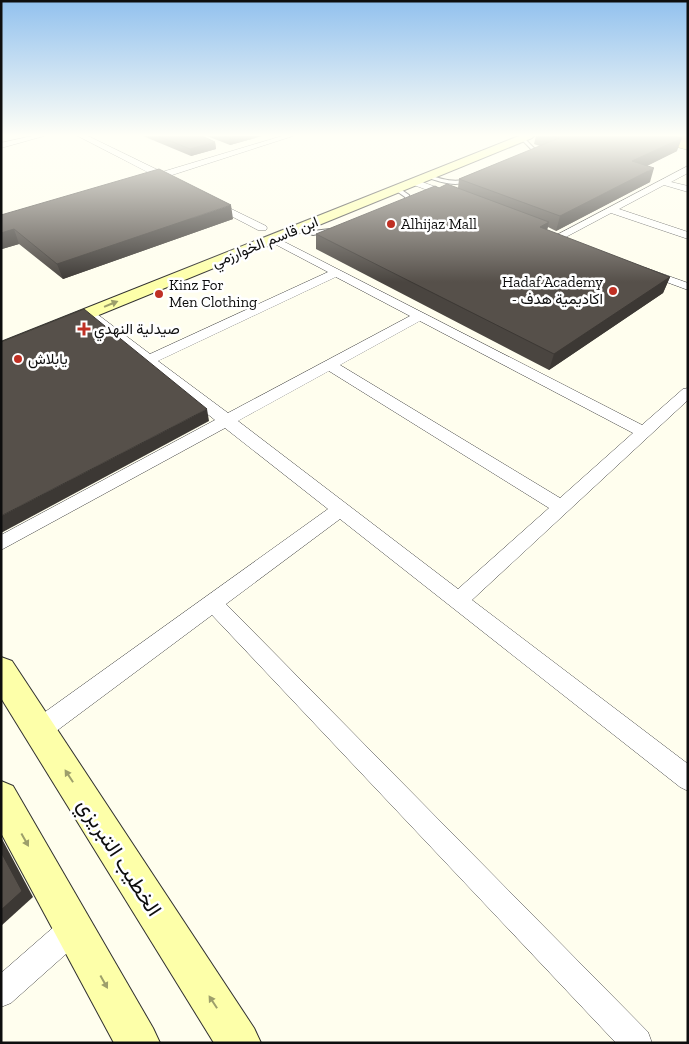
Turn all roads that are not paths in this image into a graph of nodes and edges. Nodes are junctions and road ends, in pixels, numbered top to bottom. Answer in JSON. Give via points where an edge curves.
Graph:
{"nodes":[{"id":1,"x":372,"y":185,"type":"edge"},
{"id":2,"x":407,"y":185,"type":"edge"},
{"id":3,"x":432,"y":185,"type":"edge"},
{"id":4,"x":660,"y":185,"type":"edge"},
{"id":5,"x":674,"y":185,"type":"edge"},
{"id":6,"x":397,"y":189,"type":"junction"},
{"id":7,"x":688,"y":189,"type":"edge"},
{"id":8,"x":203,"y":198,"type":"edge"},
{"id":9,"x":460,"y":199,"type":"edge"},
{"id":10,"x":330,"y":201,"type":"junction"},
{"id":11,"x":398,"y":206,"type":"edge"},
{"id":12,"x":348,"y":208,"type":"junction"},
{"id":13,"x":612,"y":210,"type":"junction"},
{"id":14,"x":262,"y":228,"type":"junction"},
{"id":15,"x":299,"y":228,"type":"junction"},
{"id":16,"x":334,"y":230,"type":"edge"},
{"id":17,"x":560,"y":236,"type":"edge"},
{"id":18,"x":688,"y":236,"type":"edge"},
{"id":19,"x":273,"y":239,"type":"junction"},
{"id":20,"x":224,"y":243,"type":"dead end"},
{"id":21,"x":633,"y":266,"type":"edge"},
{"id":22,"x":337,"y":272,"type":"junction"},
{"id":23,"x":688,"y":287,"type":"edge"},
{"id":24,"x":89,"y":313,"type":"junction"},
{"id":25,"x":421,"y":315,"type":"junction"},
{"id":26,"x":1,"y":349,"type":"edge"},
{"id":27,"x":149,"y":360,"type":"junction"},
{"id":28,"x":330,"y":365,"type":"junction"},
{"id":29,"x":688,"y":392,"type":"edge"},
{"id":30,"x":227,"y":421,"type":"junction"},
{"id":31,"x":643,"y":432,"type":"junction"},
{"id":32,"x":561,"y":507,"type":"junction"},
{"id":33,"x":340,"y":510,"type":"junction"},
{"id":34,"x":1,"y":543,"type":"edge"},
{"id":35,"x":458,"y":601,"type":"junction"},
{"id":36,"x":213,"y":602,"type":"junction"},
{"id":37,"x":1,"y":671,"type":"edge"},
{"id":38,"x":39,"y":730,"type":"junction"},
{"id":39,"x":688,"y":779,"type":"edge"},
{"id":40,"x":1,"y":798,"type":"edge"},
{"id":41,"x":74,"y":928,"type":"junction"},
{"id":42,"x":1,"y":994,"type":"edge"},
{"id":43,"x":138,"y":1043,"type":"edge"},
{"id":44,"x":239,"y":1043,"type":"edge"},
{"id":45,"x":637,"y":1043,"type":"edge"}],
"edges":[{"from":1,"to":10,"type":"street","name":"ابن قاسم الخوارزمي"},
{"from":2,"to":6,"type":"street","name":"ابن قاسم الخوارزمي"},
{"from":3,"to":9,"type":"street"},
{"from":4,"to":13,"type":"street"},
{"from":5,"to":7,"type":"street"},
{"from":6,"to":11,"type":"lane","via":[[408,200]]},
{"from":6,"to":12,"type":"street","name":"ابن قاسم الخوارزمي"},
{"from":8,"to":14,"type":"street"},
{"from":10,"to":12,"type":"street"},
{"from":10,"to":14,"type":"street","name":"ابن قاسم الخوارزمي"},
{"from":12,"to":15,"type":"street","name":"ابن قاسم الخوارزمي"},
{"from":13,"to":17,"type":"street"},
{"from":13,"to":18,"type":"street"},
{"from":14,"to":20,"type":"street","name":"ابن قاسم الخوارزمي"},
{"from":15,"to":16,"type":"lane","via":[[313,233]]},
{"from":15,"to":19,"type":"street","name":"ابن قاسم الخوارزمي"},
{"from":19,"to":22,"type":"street"},
{"from":24,"to":19,"type":"street","name":"ابن قاسم الخوارزمي","one_way":true},
{"from":21,"to":23,"type":"street"},
{"from":22,"to":25,"type":"street"},
{"from":22,"to":27,"type":"street"},
{"from":24,"to":26,"type":"street","name":"ابن قاسم الخوارزمي"},
{"from":24,"to":27,"type":"street"},
{"from":25,"to":28,"type":"street"},
{"from":25,"to":31,"type":"street"},
{"from":27,"to":30,"type":"street"},
{"from":28,"to":30,"type":"street"},
{"from":28,"to":32,"type":"street"},
{"from":29,"to":31,"type":"street"},
{"from":30,"to":33,"type":"street"},
{"from":30,"to":34,"type":"street"},
{"from":31,"to":32,"type":"street"},
{"from":32,"to":35,"type":"street"},
{"from":33,"to":35,"type":"street"},
{"from":33,"to":36,"type":"street"},
{"from":35,"to":39,"type":"street"},
{"from":36,"to":38,"type":"street"},
{"from":36,"to":45,"type":"street"},
{"from":37,"to":38,"type":"street","name":"الخطيب التبريزي"},
{"from":44,"to":38,"type":"street","name":"الخطيب التبريزي","one_way":true},
{"from":40,"to":41,"type":"street","one_way":true},
{"from":41,"to":42,"type":"street"},
{"from":41,"to":43,"type":"street","one_way":true}]}
